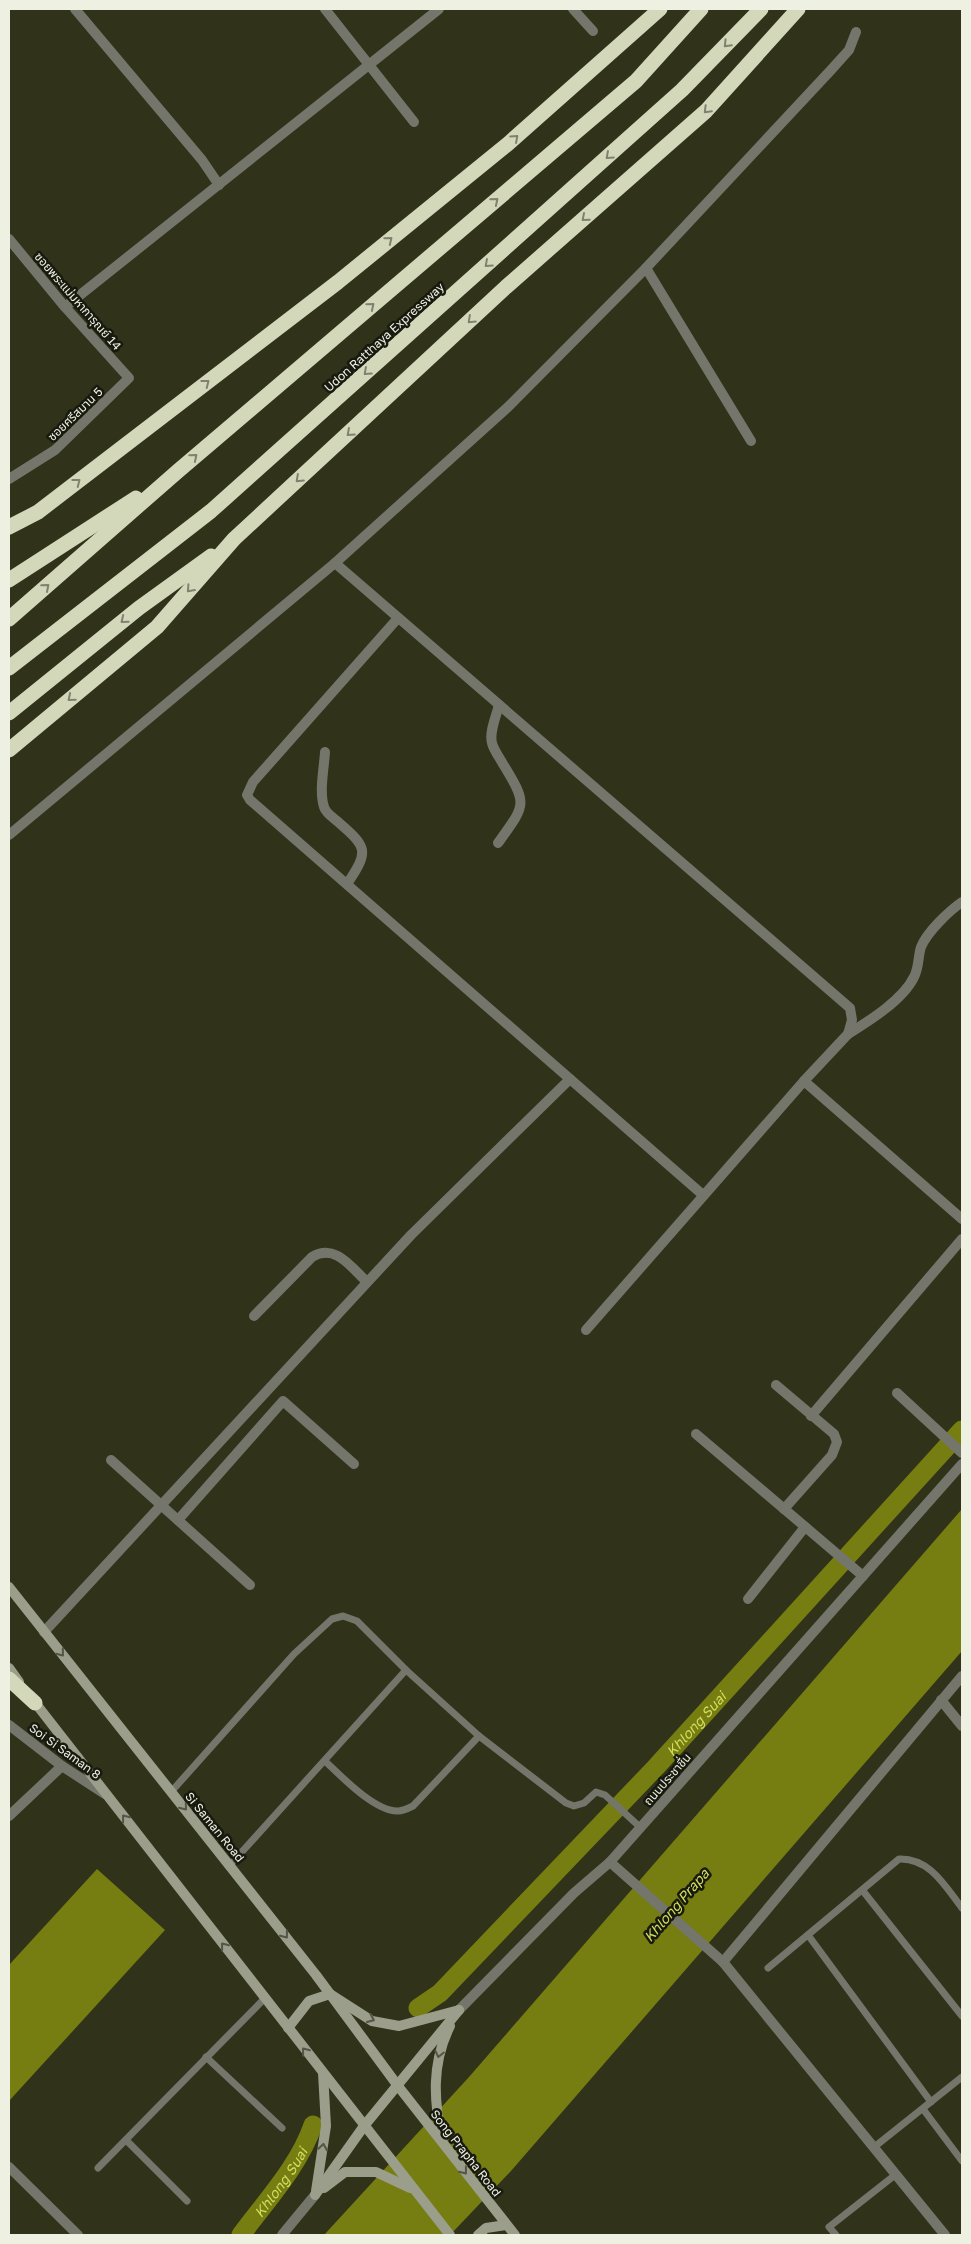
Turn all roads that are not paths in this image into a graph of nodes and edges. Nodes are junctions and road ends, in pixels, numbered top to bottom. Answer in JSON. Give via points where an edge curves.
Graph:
{"nodes":[{"id":1,"x":75,"y":9,"type":"edge"},
{"id":2,"x":325,"y":9,"type":"edge"},
{"id":3,"x":439,"y":9,"type":"edge"},
{"id":4,"x":573,"y":9,"type":"edge"},
{"id":5,"x":660,"y":9,"type":"edge"},
{"id":6,"x":701,"y":9,"type":"edge"},
{"id":7,"x":761,"y":9,"type":"edge"},
{"id":8,"x":798,"y":9,"type":"edge"},
{"id":9,"x":593,"y":31,"type":"dead end"},
{"id":10,"x":856,"y":32,"type":"dead end"},
{"id":11,"x":369,"y":66,"type":"junction"},
{"id":12,"x":414,"y":122,"type":"dead end"},
{"id":13,"x":219,"y":185,"type":"junction"},
{"id":14,"x":9,"y":239,"type":"edge"},
{"id":15,"x":646,"y":268,"type":"junction"},
{"id":16,"x":65,"y":307,"type":"junction"},
{"id":17,"x":129,"y":378,"type":"joint"},
{"id":18,"x":750,"y":441,"type":"dead end"},
{"id":19,"x":178,"y":471,"type":"junction"},
{"id":20,"x":9,"y":479,"type":"edge"},
{"id":21,"x":9,"y":527,"type":"edge"},
{"id":22,"x":234,"y":539,"type":"junction"},
{"id":23,"x":335,"y":563,"type":"junction"},
{"id":24,"x":9,"y":580,"type":"edge"},
{"id":25,"x":398,"y":618,"type":"junction"},
{"id":26,"x":9,"y":619,"type":"edge"},
{"id":27,"x":9,"y":668,"type":"edge"},
{"id":28,"x":499,"y":705,"type":"junction"},
{"id":29,"x":9,"y":713,"type":"edge"},
{"id":30,"x":9,"y":750,"type":"edge"},
{"id":31,"x":325,"y":752,"type":"dead end"},
{"id":32,"x":9,"y":835,"type":"edge"},
{"id":33,"x":498,"y":843,"type":"dead end"},
{"id":34,"x":347,"y":884,"type":"junction"},
{"id":35,"x":962,"y":902,"type":"edge"},
{"id":36,"x":848,"y":1034,"type":"junction"},
{"id":37,"x":570,"y":1079,"type":"junction"},
{"id":38,"x":804,"y":1081,"type":"junction"},
{"id":39,"x":702,"y":1196,"type":"junction"},
{"id":40,"x":962,"y":1219,"type":"edge"},
{"id":41,"x":962,"y":1239,"type":"edge"},
{"id":42,"x":367,"y":1282,"type":"junction"},
{"id":43,"x":254,"y":1316,"type":"dead end"},
{"id":44,"x":586,"y":1330,"type":"dead end"},
{"id":45,"x":776,"y":1386,"type":"dead end"},
{"id":46,"x":897,"y":1393,"type":"dead end"},
{"id":47,"x":811,"y":1416,"type":"junction"},
{"id":48,"x":696,"y":1434,"type":"dead end"},
{"id":49,"x":959,"y":1450,"type":"edge"},
{"id":50,"x":111,"y":1460,"type":"dead end"},
{"id":51,"x":354,"y":1464,"type":"dead end"},
{"id":52,"x":962,"y":1464,"type":"edge"},
{"id":53,"x":160,"y":1505,"type":"junction"},
{"id":54,"x":784,"y":1509,"type":"junction"},
{"id":55,"x":178,"y":1520,"type":"junction"},
{"id":56,"x":805,"y":1527,"type":"junction"},
{"id":57,"x":863,"y":1576,"type":"junction"},
{"id":58,"x":250,"y":1585,"type":"dead end"},
{"id":59,"x":9,"y":1587,"type":"edge"},
{"id":60,"x":748,"y":1599,"type":"dead end"},
{"id":61,"x":44,"y":1632,"type":"junction"},
{"id":62,"x":9,"y":1668,"type":"edge"},
{"id":63,"x":406,"y":1670,"type":"junction"},
{"id":64,"x":962,"y":1676,"type":"edge"},
{"id":65,"x":9,"y":1680,"type":"edge"},
{"id":66,"x":941,"y":1700,"type":"junction"},
{"id":67,"x":35,"y":1703,"type":"junction"},
{"id":68,"x":9,"y":1725,"type":"edge"},
{"id":69,"x":962,"y":1726,"type":"edge"},
{"id":70,"x":480,"y":1736,"type":"junction"},
{"id":71,"x":325,"y":1762,"type":"junction"},
{"id":72,"x":62,"y":1766,"type":"junction"},
{"id":73,"x":172,"y":1792,"type":"junction"},
{"id":74,"x":108,"y":1796,"type":"junction"},
{"id":75,"x":9,"y":1816,"type":"edge"},
{"id":76,"x":641,"y":1828,"type":"junction"},
{"id":77,"x":610,"y":1862,"type":"junction"},
{"id":78,"x":230,"y":1865,"type":"junction"},
{"id":79,"x":863,"y":1891,"type":"junction"},
{"id":80,"x":962,"y":1908,"type":"edge"},
{"id":81,"x":808,"y":1935,"type":"junction"},
{"id":82,"x":723,"y":1962,"type":"junction"},
{"id":83,"x":768,"y":1968,"type":"dead end"},
{"id":84,"x":330,"y":1994,"type":"junction"},
{"id":85,"x":265,"y":1998,"type":"junction"},
{"id":86,"x":459,"y":2010,"type":"junction"},
{"id":87,"x":962,"y":2016,"type":"edge"},
{"id":88,"x":288,"y":2028,"type":"junction"},
{"id":89,"x":206,"y":2057,"type":"junction"},
{"id":90,"x":323,"y":2073,"type":"junction"},
{"id":91,"x":962,"y":2077,"type":"edge"},
{"id":92,"x":398,"y":2086,"type":"junction"},
{"id":93,"x":931,"y":2102,"type":"junction"},
{"id":94,"x":922,"y":2109,"type":"junction"},
{"id":95,"x":364,"y":2126,"type":"junction"},
{"id":96,"x":282,"y":2128,"type":"dead end"},
{"id":97,"x":126,"y":2140,"type":"junction"},
{"id":98,"x":442,"y":2143,"type":"junction"},
{"id":99,"x":873,"y":2148,"type":"junction"},
{"id":100,"x":962,"y":2161,"type":"edge"},
{"id":101,"x":9,"y":2167,"type":"edge"},
{"id":102,"x":98,"y":2168,"type":"dead end"},
{"id":103,"x":895,"y":2175,"type":"junction"},
{"id":104,"x":413,"y":2190,"type":"junction"},
{"id":105,"x":315,"y":2195,"type":"junction"},
{"id":106,"x":187,"y":2201,"type":"dead end"},
{"id":107,"x":506,"y":2225,"type":"junction"},
{"id":108,"x":78,"y":2235,"type":"edge"},
{"id":109,"x":282,"y":2235,"type":"edge"},
{"id":110,"x":450,"y":2235,"type":"edge"},
{"id":111,"x":478,"y":2235,"type":"edge"},
{"id":112,"x":515,"y":2235,"type":"edge"},
{"id":113,"x":836,"y":2235,"type":"edge"},
{"id":114,"x":946,"y":2235,"type":"edge"}],
"edges":[{"from":1,"to":13,"type":"street","via":[[202,160]]},
{"from":2,"to":11,"type":"street"},
{"from":3,"to":11,"type":"street"},
{"from":4,"to":9,"type":"street"},
{"from":21,"to":5,"type":"highway","one_way":true,"via":[[38,512],[338,282],[502,149]]},
{"from":19,"to":6,"type":"highway","one_way":true,"via":[[636,81]]},
{"from":7,"to":27,"type":"highway","name":"Udon Ratthaya Expressway","one_way":true,"via":[[682,90],[211,511]]},
{"from":8,"to":22,"type":"highway","one_way":true,"via":[[706,111],[506,287]]},
{"from":10,"to":15,"type":"street","via":[[848,50],[832,70]]},
{"from":11,"to":12,"type":"street"},
{"from":11,"to":13,"type":"street"},
{"from":13,"to":16,"type":"street"},
{"from":14,"to":16,"type":"street","name":"ซอยพระแม่มหาการุณย์ 14"},
{"from":15,"to":18,"type":"street"},
{"from":15,"to":23,"type":"street","via":[[508,407]]},
{"from":16,"to":17,"type":"street","name":"ซอยพระแม่มหาการุณย์ 14"},
{"from":17,"to":20,"type":"street","name":"ซอยศรีสมาน 5","via":[[55,450]]},
{"from":19,"to":24,"type":"highway"},
{"from":26,"to":19,"type":"highway","one_way":true},
{"from":22,"to":29,"type":"highway","one_way":true,"via":[[139,608]]},
{"from":22,"to":30,"type":"highway","one_way":true,"via":[[157,627]]},
{"from":23,"to":25,"type":"street"},
{"from":23,"to":32,"type":"street"},
{"from":25,"to":28,"type":"street"},
{"from":25,"to":34,"type":"street","via":[[252,782],[247,795]]},
{"from":28,"to":33,"type":"street","via":[[492,743],[519,791],[521,808]]},
{"from":28,"to":36,"type":"street","via":[[850,1008],[852,1020]]},
{"from":31,"to":34,"type":"street","via":[[324,808],[363,849],[363,858]]},
{"from":34,"to":37,"type":"street"},
{"from":35,"to":36,"type":"street","via":[[949,911],[921,947],[914,977],[902,993],[877,1016]]},
{"from":36,"to":38,"type":"street"},
{"from":37,"to":39,"type":"street"},
{"from":37,"to":42,"type":"street"},
{"from":38,"to":39,"type":"street"},
{"from":38,"to":40,"type":"street"},
{"from":39,"to":44,"type":"street"},
{"from":41,"to":47,"type":"street"},
{"from":42,"to":43,"type":"street","via":[[337,1255],[321,1252],[312,1257]]},
{"from":42,"to":53,"type":"street"},
{"from":45,"to":47,"type":"street"},
{"from":46,"to":49,"type":"street"},
{"from":47,"to":54,"type":"street","via":[[834,1434],[837,1448]]},
{"from":48,"to":54,"type":"street"},
{"from":50,"to":53,"type":"street"},
{"from":51,"to":55,"type":"street","via":[[283,1401]]},
{"from":52,"to":57,"type":"street","name":"ถนนประชาชื่น"},
{"from":53,"to":55,"type":"street"},
{"from":53,"to":61,"type":"street"},
{"from":54,"to":56,"type":"street"},
{"from":55,"to":58,"type":"street"},
{"from":56,"to":57,"type":"street"},
{"from":56,"to":60,"type":"street"},
{"from":57,"to":76,"type":"street","name":"ถนนประชาชื่น"},
{"from":59,"to":61,"type":"main road","name":"Si Saman Road"},
{"from":61,"to":73,"type":"main road","name":"Si Saman Road","one_way":true},
{"from":62,"to":67,"type":"main road"},
{"from":63,"to":70,"type":"lane"},
{"from":63,"to":71,"type":"lane"},
{"from":63,"to":73,"type":"lane","via":[[357,1621],[343,1616],[332,1619],[294,1654]]},
{"from":64,"to":66,"type":"street"},
{"from":65,"to":67,"type":"highway"},
{"from":66,"to":69,"type":"street"},
{"from":66,"to":82,"type":"street"},
{"from":67,"to":74,"type":"main road"},
{"from":68,"to":72,"type":"street","name":"Soi Si Saman 8"},
{"from":70,"to":71,"type":"lane","via":[[413,1806],[399,1812],[385,1808],[358,1791]]},
{"from":70,"to":76,"type":"lane","via":[[566,1803],[574,1806],[584,1803],[596,1792],[614,1802]]},
{"from":71,"to":78,"type":"lane"},
{"from":72,"to":74,"type":"street","name":"Soi Si Saman 8"},
{"from":72,"to":75,"type":"street"},
{"from":73,"to":78,"type":"main road","name":"Si Saman Road","one_way":true},
{"from":85,"to":74,"type":"main road","one_way":true},
{"from":76,"to":77,"type":"street","name":"ถนนประชาชื่น"},
{"from":77,"to":82,"type":"street"},
{"from":77,"to":86,"type":"street","name":"ถนนประชาชื่น","via":[[574,1892]]},
{"from":78,"to":84,"type":"main road","name":"Si Saman Road","one_way":true},
{"from":79,"to":80,"type":"lane","via":[[899,1860],[913,1859],[939,1878]]},
{"from":79,"to":81,"type":"lane"},
{"from":79,"to":87,"type":"lane"},
{"from":81,"to":83,"type":"lane"},
{"from":81,"to":93,"type":"lane"},
{"from":82,"to":99,"type":"street"},
{"from":84,"to":86,"type":"main road","one_way":true,"via":[[372,2021],[399,2026]]},
{"from":84,"to":88,"type":"main road","via":[[309,2001]]},
{"from":84,"to":92,"type":"main road","name":"Si Saman Road"},
{"from":85,"to":88,"type":"main road"},
{"from":85,"to":89,"type":"lane"},
{"from":86,"to":92,"type":"main road"},
{"from":86,"to":98,"type":"main road","one_way":true,"via":[[442,2043],[436,2071],[435,2108]]},
{"from":90,"to":88,"type":"main road","one_way":true},
{"from":89,"to":96,"type":"lane"},
{"from":89,"to":97,"type":"lane"},
{"from":90,"to":95,"type":"main road"},
{"from":105,"to":90,"type":"main road","one_way":true,"via":[[326,2126]]},
{"from":91,"to":93,"type":"lane"},
{"from":92,"to":95,"type":"main road"},
{"from":92,"to":98,"type":"main road","name":"Song Prapha Road"},
{"from":93,"to":94,"type":"lane"},
{"from":94,"to":99,"type":"lane"},
{"from":94,"to":100,"type":"lane"},
{"from":95,"to":104,"type":"main road"},
{"from":95,"to":105,"type":"main road"},
{"from":97,"to":102,"type":"lane"},
{"from":97,"to":106,"type":"lane"},
{"from":98,"to":107,"type":"main road","name":"Song Prapha Road","one_way":true},
{"from":99,"to":103,"type":"street"},
{"from":101,"to":108,"type":"street"},
{"from":103,"to":113,"type":"lane","via":[[829,2227]]},
{"from":103,"to":114,"type":"street"},
{"from":104,"to":105,"type":"main road","via":[[376,2172],[345,2172]]},
{"from":104,"to":110,"type":"main road"},
{"from":105,"to":109,"type":"street"},
{"from":107,"to":111,"type":"main road","via":[[486,2228]]},
{"from":107,"to":112,"type":"main road","name":"Song Prapha Road"}]}
